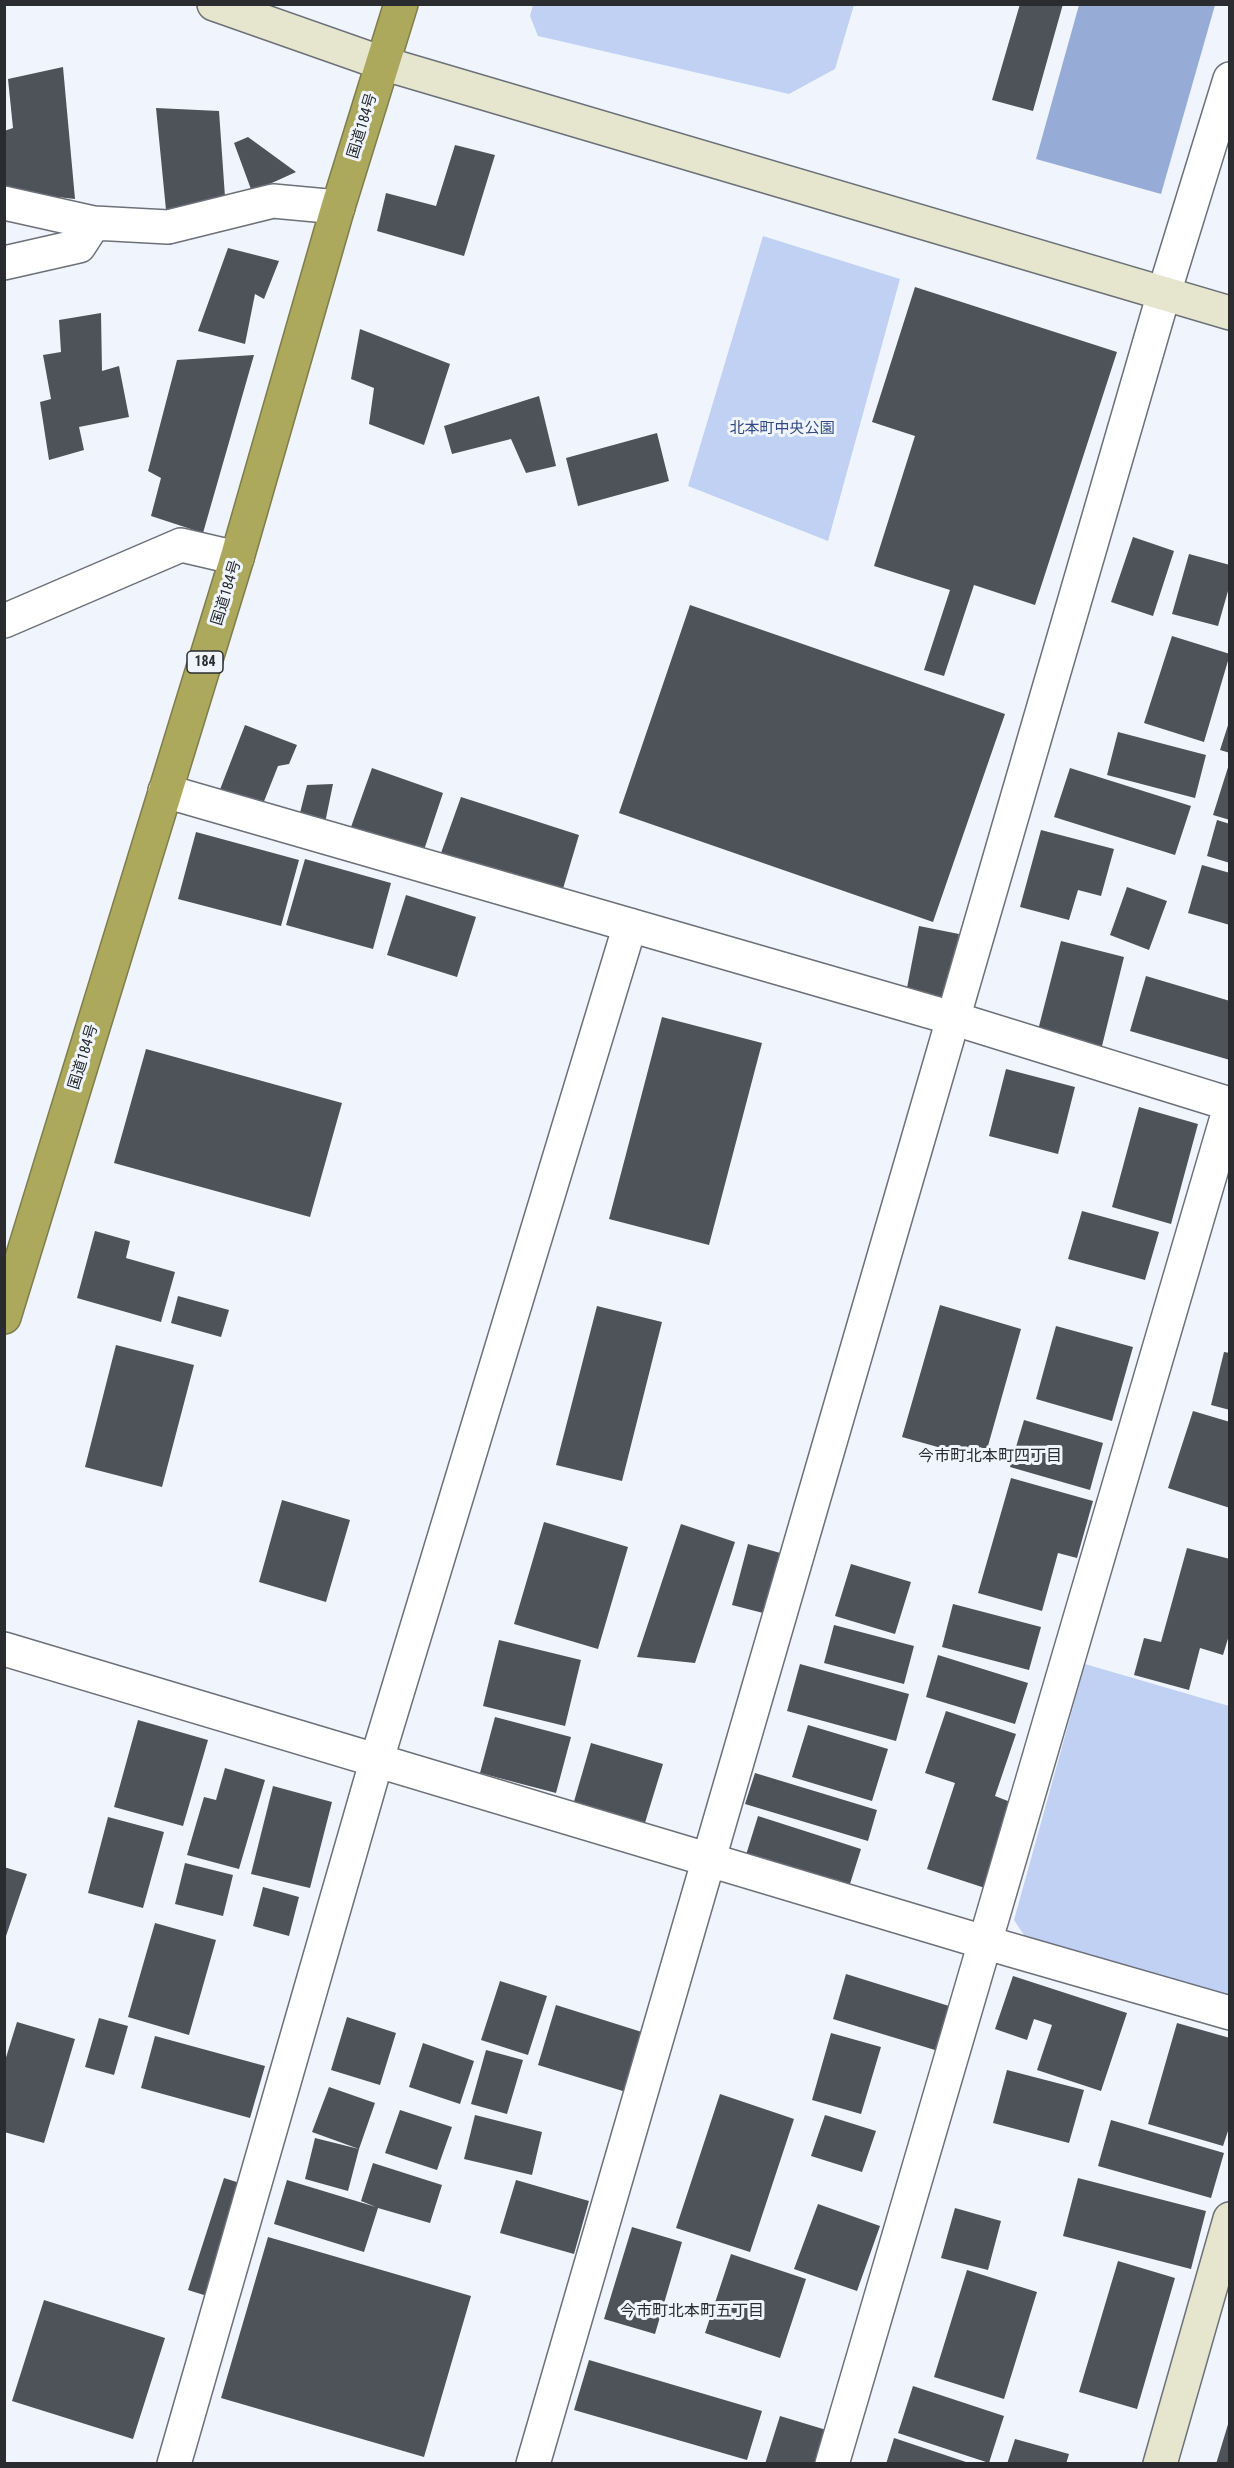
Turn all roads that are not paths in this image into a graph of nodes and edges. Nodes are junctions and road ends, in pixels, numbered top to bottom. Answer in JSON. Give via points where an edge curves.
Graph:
{"nodes":[{"id":1,"x":214,"y":4,"type":"edge"},
{"id":2,"x":401,"y":4,"type":"edge"},
{"id":3,"x":382,"y":63,"type":"junction"},
{"id":4,"x":1230,"y":79,"type":"edge"},
{"id":5,"x":4,"y":203,"type":"edge"},
{"id":6,"x":338,"y":207,"type":"junction"},
{"id":7,"x":94,"y":223,"type":"junction"},
{"id":8,"x":4,"y":263,"type":"edge"},
{"id":9,"x":1164,"y":293,"type":"junction"},
{"id":10,"x":1230,"y":313,"type":"edge"},
{"id":11,"x":237,"y":558,"type":"junction"},
{"id":12,"x":4,"y":621,"type":"edge"},
{"id":13,"x":165,"y":791,"type":"junction"},
{"id":14,"x":630,"y":925,"type":"junction"},
{"id":15,"x":952,"y":1018,"type":"junction"},
{"id":16,"x":1230,"y":1105,"type":"edge"},
{"id":17,"x":4,"y":1317,"type":"edge"},
{"id":18,"x":4,"y":1649,"type":"edge"},
{"id":19,"x":377,"y":1759,"type":"junction"},
{"id":20,"x":709,"y":1858,"type":"junction"},
{"id":21,"x":987,"y":1943,"type":"junction"},
{"id":22,"x":1230,"y":2013,"type":"edge"},
{"id":23,"x":1230,"y":2219,"type":"edge"},
{"id":24,"x":174,"y":2463,"type":"edge"},
{"id":25,"x":533,"y":2463,"type":"edge"},
{"id":26,"x":832,"y":2463,"type":"edge"},
{"id":27,"x":1160,"y":2463,"type":"edge"}],
"edges":[{"from":1,"to":3,"type":"street"},
{"from":2,"to":3,"type":"highway","name":"国道184号","number":"184"},
{"from":3,"to":6,"type":"highway","name":"国道184号","number":"184"},
{"from":3,"to":9,"type":"street"},
{"from":4,"to":9,"type":"street"},
{"from":5,"to":7,"type":"street"},
{"from":6,"to":7,"type":"street","via":[[273,201],[168,226]]},
{"from":6,"to":11,"type":"highway","name":"国道184号","number":"184"},
{"from":7,"to":8,"type":"street","via":[[79,246]]},
{"from":9,"to":10,"type":"street"},
{"from":9,"to":15,"type":"street"},
{"from":11,"to":12,"type":"street","via":[[181,545]]},
{"from":11,"to":13,"type":"highway","name":"国道184号","number":"184"},
{"from":13,"to":14,"type":"street"},
{"from":13,"to":17,"type":"highway","name":"国道184号","number":"184"},
{"from":14,"to":15,"type":"street"},
{"from":14,"to":19,"type":"street"},
{"from":15,"to":16,"type":"street"},
{"from":15,"to":20,"type":"street"},
{"from":16,"to":21,"type":"street"},
{"from":18,"to":19,"type":"street"},
{"from":19,"to":20,"type":"street"},
{"from":19,"to":24,"type":"street"},
{"from":20,"to":21,"type":"street"},
{"from":20,"to":25,"type":"street"},
{"from":21,"to":22,"type":"street"},
{"from":21,"to":26,"type":"street"},
{"from":23,"to":27,"type":"street"}]}
